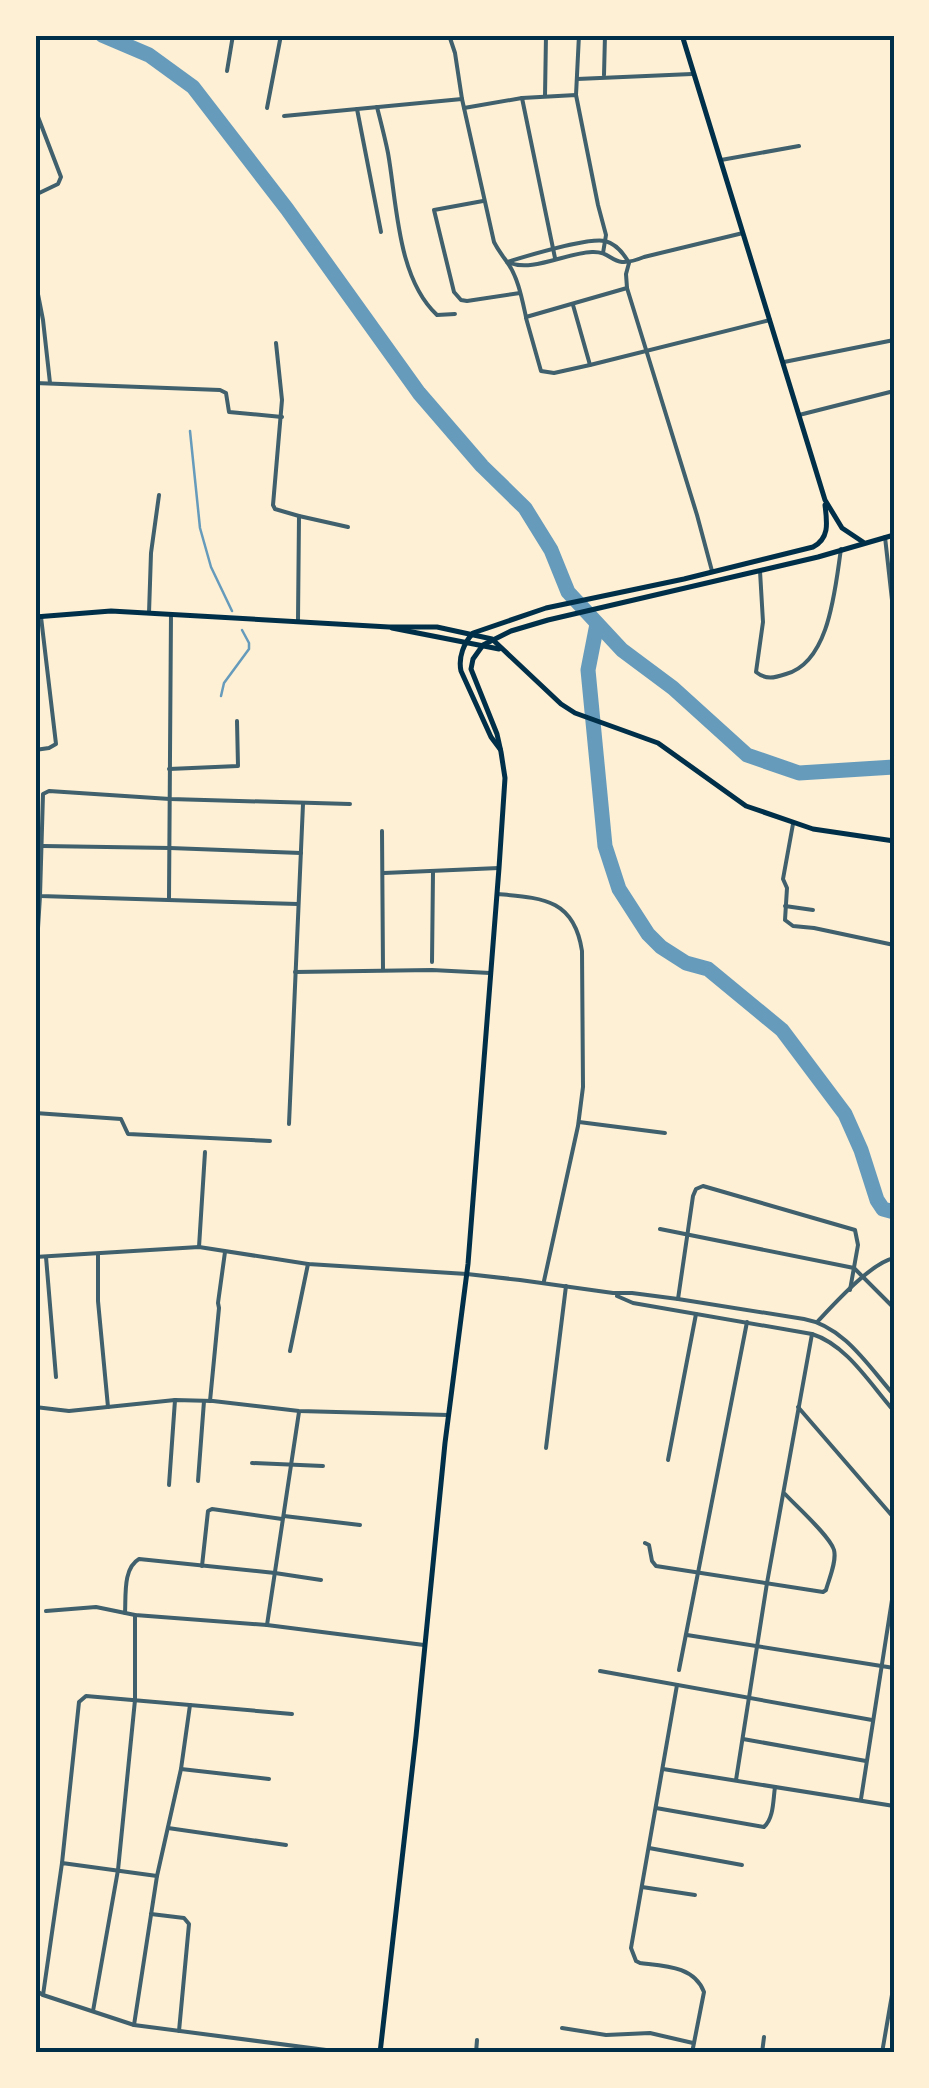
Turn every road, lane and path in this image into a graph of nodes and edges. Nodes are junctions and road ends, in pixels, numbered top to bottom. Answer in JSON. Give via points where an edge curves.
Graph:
{"nodes":[{"id":1,"x":233,"y":35,"type":"edge"},
{"id":2,"x":281,"y":35,"type":"edge"},
{"id":3,"x":448,"y":35,"type":"edge"},
{"id":4,"x":546,"y":35,"type":"edge"},
{"id":5,"x":578,"y":35,"type":"edge"},
{"id":6,"x":606,"y":35,"type":"edge"},
{"id":7,"x":682,"y":35,"type":"edge"},
{"id":8,"x":227,"y":71,"type":"dead end"},
{"id":9,"x":692,"y":74,"type":"junction"},
{"id":10,"x":604,"y":77,"type":"junction"},
{"id":11,"x":577,"y":78,"type":"junction"},
{"id":12,"x":576,"y":95,"type":"junction"},
{"id":13,"x":545,"y":96,"type":"junction"},
{"id":14,"x":522,"y":98,"type":"junction"},
{"id":15,"x":462,"y":99,"type":"junction"},
{"id":16,"x":267,"y":108,"type":"dead end"},
{"id":17,"x":377,"y":108,"type":"junction"},
{"id":18,"x":464,"y":108,"type":"junction"},
{"id":19,"x":35,"y":109,"type":"edge"},
{"id":20,"x":357,"y":109,"type":"junction"},
{"id":21,"x":284,"y":116,"type":"dead end"},
{"id":22,"x":799,"y":146,"type":"dead end"},
{"id":23,"x":720,"y":160,"type":"junction"},
{"id":24,"x":35,"y":195,"type":"edge"},
{"id":25,"x":484,"y":201,"type":"junction"},
{"id":26,"x":381,"y":232,"type":"dead end"},
{"id":27,"x":744,"y":232,"type":"junction"},
{"id":28,"x":605,"y":241,"type":"junction"},
{"id":29,"x":553,"y":248,"type":"junction"},
{"id":30,"x":603,"y":254,"type":"junction"},
{"id":31,"x":555,"y":258,"type":"junction"},
{"id":32,"x":506,"y":262,"type":"junction"},
{"id":33,"x":629,"y":263,"type":"junction"},
{"id":34,"x":35,"y":279,"type":"edge"},
{"id":35,"x":627,"y":288,"type":"junction"},
{"id":36,"x":520,"y":292,"type":"junction"},
{"id":37,"x":573,"y":305,"type":"junction"},
{"id":38,"x":455,"y":314,"type":"dead end"},
{"id":39,"x":526,"y":317,"type":"junction"},
{"id":40,"x":770,"y":320,"type":"junction"},
{"id":41,"x":894,"y":340,"type":"edge"},
{"id":42,"x":276,"y":343,"type":"dead end"},
{"id":43,"x":647,"y":351,"type":"junction"},
{"id":44,"x":784,"y":362,"type":"junction"},
{"id":45,"x":590,"y":365,"type":"junction"},
{"id":46,"x":35,"y":382,"type":"edge"},
{"id":47,"x":50,"y":383,"type":"junction"},
{"id":48,"x":894,"y":391,"type":"edge"},
{"id":49,"x":799,"y":415,"type":"junction"},
{"id":50,"x":282,"y":417,"type":"junction"},
{"id":51,"x":158,"y":495,"type":"dead end"},
{"id":52,"x":825,"y":500,"type":"junction"},
{"id":53,"x":299,"y":516,"type":"junction"},
{"id":54,"x":348,"y":527,"type":"dead end"},
{"id":55,"x":894,"y":534,"type":"edge"},
{"id":56,"x":885,"y":537,"type":"junction"},
{"id":57,"x":863,"y":542,"type":"junction"},
{"id":58,"x":841,"y":550,"type":"junction"},
{"id":59,"x":760,"y":571,"type":"junction"},
{"id":60,"x":712,"y":572,"type":"junction"},
{"id":61,"x":149,"y":613,"type":"junction"},
{"id":62,"x":172,"y":614,"type":"junction"},
{"id":63,"x":38,"y":617,"type":"edge"},
{"id":64,"x":894,"y":618,"type":"edge"},
{"id":65,"x":298,"y":620,"type":"junction"},
{"id":66,"x":389,"y":627,"type":"junction"},
{"id":67,"x":473,"y":633,"type":"junction"},
{"id":68,"x":492,"y":639,"type":"junction"},
{"id":69,"x":465,"y":642,"type":"junction"},
{"id":70,"x":483,"y":645,"type":"junction"},
{"id":71,"x":502,"y":650,"type":"junction"},
{"id":72,"x":237,"y":721,"type":"dead end"},
{"id":73,"x":35,"y":750,"type":"edge"},
{"id":74,"x":502,"y":752,"type":"junction"},
{"id":75,"x":169,"y":769,"type":"junction"},
{"id":76,"x":170,"y":799,"type":"junction"},
{"id":77,"x":304,"y":803,"type":"junction"},
{"id":78,"x":350,"y":804,"type":"dead end"},
{"id":79,"x":793,"y":824,"type":"junction"},
{"id":80,"x":382,"y":831,"type":"dead end"},
{"id":81,"x":894,"y":842,"type":"edge"},
{"id":82,"x":42,"y":846,"type":"junction"},
{"id":83,"x":170,"y":848,"type":"junction"},
{"id":84,"x":301,"y":853,"type":"junction"},
{"id":85,"x":499,"y":868,"type":"junction"},
{"id":86,"x":433,"y":872,"type":"junction"},
{"id":87,"x":384,"y":873,"type":"junction"},
{"id":88,"x":497,"y":894,"type":"junction"},
{"id":89,"x":40,"y":896,"type":"junction"},
{"id":90,"x":169,"y":899,"type":"junction"},
{"id":91,"x":298,"y":904,"type":"junction"},
{"id":92,"x":785,"y":906,"type":"junction"},
{"id":93,"x":813,"y":910,"type":"dead end"},
{"id":94,"x":894,"y":945,"type":"edge"},
{"id":95,"x":432,"y":962,"type":"dead end"},
{"id":96,"x":382,"y":970,"type":"junction"},
{"id":97,"x":295,"y":972,"type":"junction"},
{"id":98,"x":490,"y":973,"type":"junction"},
{"id":99,"x":35,"y":976,"type":"edge"},
{"id":100,"x":35,"y":1113,"type":"edge"},
{"id":101,"x":579,"y":1122,"type":"junction"},
{"id":102,"x":290,"y":1124,"type":"dead end"},
{"id":103,"x":665,"y":1132,"type":"dead end"},
{"id":104,"x":270,"y":1140,"type":"dead end"},
{"id":105,"x":204,"y":1152,"type":"dead end"},
{"id":106,"x":660,"y":1229,"type":"dead end"},
{"id":107,"x":688,"y":1234,"type":"junction"},
{"id":108,"x":199,"y":1248,"type":"junction"},
{"id":109,"x":225,"y":1252,"type":"junction"},
{"id":110,"x":98,"y":1254,"type":"junction"},
{"id":111,"x":35,"y":1257,"type":"edge"},
{"id":112,"x":46,"y":1257,"type":"junction"},
{"id":113,"x":894,"y":1258,"type":"edge"},
{"id":114,"x":308,"y":1264,"type":"junction"},
{"id":115,"x":854,"y":1268,"type":"junction"},
{"id":116,"x":467,"y":1274,"type":"junction"},
{"id":117,"x":865,"y":1276,"type":"junction"},
{"id":118,"x":543,"y":1283,"type":"junction"},
{"id":119,"x":566,"y":1286,"type":"junction"},
{"id":120,"x":850,"y":1290,"type":"junction"},
{"id":121,"x":613,"y":1293,"type":"junction"},
{"id":122,"x":678,"y":1299,"type":"junction"},
{"id":123,"x":894,"y":1308,"type":"edge"},
{"id":124,"x":766,"y":1313,"type":"junction"},
{"id":125,"x":696,"y":1314,"type":"junction"},
{"id":126,"x":818,"y":1321,"type":"junction"},
{"id":127,"x":746,"y":1322,"type":"junction"},
{"id":128,"x":765,"y":1325,"type":"junction"},
{"id":129,"x":812,"y":1334,"type":"junction"},
{"id":130,"x":290,"y":1351,"type":"dead end"},
{"id":131,"x":861,"y":1358,"type":"junction"},
{"id":132,"x":854,"y":1365,"type":"junction"},
{"id":133,"x":56,"y":1378,"type":"dead end"},
{"id":134,"x":894,"y":1396,"type":"edge"},
{"id":135,"x":174,"y":1400,"type":"junction"},
{"id":136,"x":207,"y":1401,"type":"junction"},
{"id":137,"x":35,"y":1407,"type":"edge"},
{"id":138,"x":108,"y":1407,"type":"junction"},
{"id":139,"x":798,"y":1407,"type":"junction"},
{"id":140,"x":299,"y":1411,"type":"junction"},
{"id":141,"x":894,"y":1411,"type":"edge"},
{"id":142,"x":448,"y":1415,"type":"junction"},
{"id":143,"x":546,"y":1448,"type":"dead end"},
{"id":144,"x":668,"y":1460,"type":"dead end"},
{"id":145,"x":252,"y":1463,"type":"dead end"},
{"id":146,"x":291,"y":1465,"type":"junction"},
{"id":147,"x":323,"y":1466,"type":"dead end"},
{"id":148,"x":198,"y":1481,"type":"dead end"},
{"id":149,"x":169,"y":1485,"type":"dead end"},
{"id":150,"x":784,"y":1494,"type":"junction"},
{"id":151,"x":283,"y":1517,"type":"junction"},
{"id":152,"x":894,"y":1518,"type":"edge"},
{"id":153,"x":360,"y":1525,"type":"dead end"},
{"id":154,"x":645,"y":1543,"type":"dead end"},
{"id":155,"x":202,"y":1566,"type":"junction"},
{"id":156,"x":698,"y":1572,"type":"junction"},
{"id":157,"x":274,"y":1573,"type":"junction"},
{"id":158,"x":320,"y":1580,"type":"dead end"},
{"id":159,"x":767,"y":1582,"type":"junction"},
{"id":160,"x":894,"y":1586,"type":"edge"},
{"id":161,"x":46,"y":1610,"type":"dead end"},
{"id":162,"x":125,"y":1613,"type":"junction"},
{"id":163,"x":136,"y":1615,"type":"junction"},
{"id":164,"x":267,"y":1625,"type":"junction"},
{"id":165,"x":684,"y":1634,"type":"junction"},
{"id":166,"x":426,"y":1646,"type":"junction"},
{"id":167,"x":756,"y":1646,"type":"junction"},
{"id":168,"x":881,"y":1666,"type":"junction"},
{"id":169,"x":894,"y":1668,"type":"edge"},
{"id":170,"x":679,"y":1670,"type":"dead end"},
{"id":171,"x":600,"y":1671,"type":"dead end"},
{"id":172,"x":677,"y":1685,"type":"junction"},
{"id":173,"x":749,"y":1696,"type":"junction"},
{"id":174,"x":135,"y":1700,"type":"junction"},
{"id":175,"x":190,"y":1705,"type":"junction"},
{"id":176,"x":292,"y":1714,"type":"dead end"},
{"id":177,"x":872,"y":1720,"type":"junction"},
{"id":178,"x":743,"y":1739,"type":"junction"},
{"id":179,"x":866,"y":1761,"type":"junction"},
{"id":180,"x":181,"y":1769,"type":"junction"},
{"id":181,"x":663,"y":1769,"type":"junction"},
{"id":182,"x":269,"y":1779,"type":"dead end"},
{"id":183,"x":736,"y":1780,"type":"junction"},
{"id":184,"x":775,"y":1787,"type":"junction"},
{"id":185,"x":861,"y":1800,"type":"junction"},
{"id":186,"x":894,"y":1806,"type":"edge"},
{"id":187,"x":656,"y":1808,"type":"junction"},
{"id":188,"x":168,"y":1828,"type":"junction"},
{"id":189,"x":286,"y":1845,"type":"dead end"},
{"id":190,"x":649,"y":1848,"type":"junction"},
{"id":191,"x":62,"y":1863,"type":"junction"},
{"id":192,"x":742,"y":1864,"type":"dead end"},
{"id":193,"x":118,"y":1870,"type":"junction"},
{"id":194,"x":156,"y":1876,"type":"junction"},
{"id":195,"x":642,"y":1887,"type":"junction"},
{"id":196,"x":695,"y":1894,"type":"dead end"},
{"id":197,"x":152,"y":1914,"type":"junction"},
{"id":198,"x":894,"y":1984,"type":"edge"},
{"id":199,"x":35,"y":1990,"type":"edge"},
{"id":200,"x":43,"y":1995,"type":"junction"},
{"id":201,"x":93,"y":2011,"type":"junction"},
{"id":202,"x":134,"y":2025,"type":"junction"},
{"id":203,"x":562,"y":2028,"type":"dead end"},
{"id":204,"x":179,"y":2031,"type":"junction"},
{"id":205,"x":764,"y":2037,"type":"dead end"},
{"id":206,"x":477,"y":2040,"type":"dead end"},
{"id":207,"x":693,"y":2043,"type":"junction"},
{"id":208,"x":349,"y":2053,"type":"edge"},
{"id":209,"x":380,"y":2053,"type":"edge"},
{"id":210,"x":476,"y":2053,"type":"edge"},
{"id":211,"x":692,"y":2053,"type":"edge"},
{"id":212,"x":762,"y":2053,"type":"edge"},
{"id":213,"x":882,"y":2053,"type":"edge"}],
"edges":[{"from":1,"to":8,"type":"street"},
{"from":2,"to":16,"type":"street"},
{"from":3,"to":15,"type":"street"},
{"from":4,"to":13,"type":"street"},
{"from":5,"to":11,"type":"street"},
{"from":6,"to":10,"type":"street"},
{"from":7,"to":9,"type":"main road"},
{"from":9,"to":10,"type":"street"},
{"from":9,"to":23,"type":"main road"},
{"from":10,"to":11,"type":"street"},
{"from":11,"to":12,"type":"street"},
{"from":12,"to":13,"type":"street"},
{"from":12,"to":28,"type":"street"},
{"from":13,"to":14,"type":"street"},
{"from":14,"to":18,"type":"street"},
{"from":14,"to":29,"type":"street"},
{"from":15,"to":17,"type":"street"},
{"from":15,"to":18,"type":"street"},
{"from":17,"to":20,"type":"street"},
{"from":17,"to":38,"type":"street","via":[[402,242],[418,290],[437,315]]},
{"from":18,"to":25,"type":"street"},
{"from":19,"to":24,"type":"street","via":[[61,178]]},
{"from":20,"to":21,"type":"street"},
{"from":20,"to":26,"type":"street"},
{"from":22,"to":23,"type":"street"},
{"from":23,"to":27,"type":"main road"},
{"from":25,"to":32,"type":"street"},
{"from":25,"to":36,"type":"street","via":[[434,210],[454,292],[464,301]]},
{"from":27,"to":33,"type":"street"},
{"from":27,"to":40,"type":"main road"},
{"from":28,"to":29,"type":"street"},
{"from":28,"to":30,"type":"street"},
{"from":28,"to":33,"type":"street"},
{"from":29,"to":31,"type":"street"},
{"from":29,"to":32,"type":"street"},
{"from":30,"to":31,"type":"street"},
{"from":30,"to":33,"type":"street"},
{"from":31,"to":32,"type":"street","via":[[522,266]]},
{"from":32,"to":36,"type":"street"},
{"from":33,"to":35,"type":"street"},
{"from":34,"to":47,"type":"street"},
{"from":35,"to":37,"type":"street"},
{"from":35,"to":43,"type":"street"},
{"from":36,"to":39,"type":"street"},
{"from":37,"to":39,"type":"street"},
{"from":37,"to":45,"type":"street"},
{"from":39,"to":45,"type":"street","via":[[541,370]]},
{"from":40,"to":43,"type":"street"},
{"from":40,"to":44,"type":"main road"},
{"from":41,"to":44,"type":"street"},
{"from":42,"to":50,"type":"street"},
{"from":43,"to":45,"type":"street"},
{"from":43,"to":60,"type":"street"},
{"from":44,"to":49,"type":"main road"},
{"from":46,"to":47,"type":"street"},
{"from":47,"to":50,"type":"street","via":[[220,390],[229,412]]},
{"from":48,"to":49,"type":"street"},
{"from":49,"to":52,"type":"main road"},
{"from":50,"to":53,"type":"street","via":[[274,504]]},
{"from":51,"to":61,"type":"street"},
{"from":52,"to":57,"type":"main road","via":[[842,528]]},
{"from":52,"to":60,"type":"main road","via":[[827,530],[818,545]]},
{"from":53,"to":54,"type":"street"},
{"from":53,"to":65,"type":"street"},
{"from":55,"to":56,"type":"main road"},
{"from":56,"to":57,"type":"main road"},
{"from":56,"to":64,"type":"street"},
{"from":57,"to":58,"type":"main road"},
{"from":58,"to":59,"type":"main road"},
{"from":58,"to":59,"type":"street","via":[[814,656],[768,679],[756,672],[763,622]]},
{"from":59,"to":68,"type":"main road"},
{"from":60,"to":67,"type":"main road","via":[[546,608]]},
{"from":61,"to":62,"type":"main road"},
{"from":61,"to":63,"type":"main road"},
{"from":62,"to":65,"type":"main road"},
{"from":62,"to":75,"type":"street"},
{"from":63,"to":73,"type":"street","via":[[56,744]]},
{"from":65,"to":66,"type":"main road"},
{"from":66,"to":67,"type":"main road"},
{"from":66,"to":69,"type":"main road"},
{"from":67,"to":68,"type":"main road"},
{"from":67,"to":69,"type":"main road"},
{"from":68,"to":70,"type":"main road"},
{"from":68,"to":71,"type":"main road"},
{"from":69,"to":70,"type":"main road"},
{"from":69,"to":74,"type":"main road","via":[[461,671]]},
{"from":70,"to":71,"type":"main road"},
{"from":70,"to":74,"type":"main road","via":[[471,669]]},
{"from":71,"to":79,"type":"main road","via":[[575,713],[658,743],[746,806]]},
{"from":72,"to":75,"type":"street","via":[[238,766]]},
{"from":74,"to":85,"type":"main road"},
{"from":75,"to":76,"type":"street"},
{"from":76,"to":77,"type":"street"},
{"from":76,"to":82,"type":"street","via":[[46,792]]},
{"from":76,"to":83,"type":"street"},
{"from":77,"to":78,"type":"street"},
{"from":77,"to":84,"type":"street"},
{"from":79,"to":81,"type":"main road"},
{"from":79,"to":92,"type":"street"},
{"from":80,"to":87,"type":"street"},
{"from":82,"to":83,"type":"street"},
{"from":82,"to":89,"type":"street"},
{"from":83,"to":84,"type":"street"},
{"from":83,"to":90,"type":"street"},
{"from":84,"to":91,"type":"street"},
{"from":85,"to":86,"type":"street"},
{"from":85,"to":88,"type":"main road"},
{"from":86,"to":87,"type":"street"},
{"from":86,"to":95,"type":"street"},
{"from":87,"to":96,"type":"street"},
{"from":88,"to":98,"type":"main road"},
{"from":88,"to":101,"type":"street","via":[[552,902],[580,937]]},
{"from":89,"to":90,"type":"street"},
{"from":89,"to":99,"type":"street"},
{"from":90,"to":91,"type":"street"},
{"from":91,"to":97,"type":"street"},
{"from":92,"to":93,"type":"street"},
{"from":92,"to":94,"type":"street","via":[[789,924]]},
{"from":96,"to":97,"type":"street"},
{"from":96,"to":98,"type":"street"},
{"from":97,"to":102,"type":"street"},
{"from":98,"to":116,"type":"main road"},
{"from":100,"to":104,"type":"street","via":[[121,1119],[128,1134]]},
{"from":101,"to":103,"type":"street"},
{"from":101,"to":118,"type":"street"},
{"from":105,"to":108,"type":"street"},
{"from":106,"to":107,"type":"street"},
{"from":107,"to":115,"type":"street"},
{"from":107,"to":115,"type":"street","via":[[694,1191],[703,1186],[852,1228],[858,1238]]},
{"from":107,"to":122,"type":"street"},
{"from":108,"to":109,"type":"street"},
{"from":108,"to":110,"type":"street"},
{"from":109,"to":114,"type":"street"},
{"from":109,"to":136,"type":"street"},
{"from":110,"to":112,"type":"street"},
{"from":110,"to":138,"type":"street"},
{"from":111,"to":112,"type":"street"},
{"from":112,"to":133,"type":"street"},
{"from":113,"to":117,"type":"street"},
{"from":114,"to":116,"type":"street"},
{"from":114,"to":130,"type":"street"},
{"from":115,"to":117,"type":"street"},
{"from":115,"to":120,"type":"street"},
{"from":116,"to":118,"type":"street"},
{"from":116,"to":142,"type":"main road"},
{"from":117,"to":120,"type":"street"},
{"from":117,"to":123,"type":"street"},
{"from":118,"to":119,"type":"street"},
{"from":119,"to":121,"type":"street"},
{"from":119,"to":143,"type":"street"},
{"from":120,"to":126,"type":"street"},
{"from":121,"to":122,"type":"street"},
{"from":121,"to":125,"type":"street"},
{"from":122,"to":124,"type":"street"},
{"from":124,"to":126,"type":"street"},
{"from":124,"to":128,"type":"street"},
{"from":125,"to":127,"type":"street"},
{"from":125,"to":144,"type":"street"},
{"from":126,"to":131,"type":"street"},
{"from":127,"to":128,"type":"street"},
{"from":127,"to":156,"type":"street"},
{"from":128,"to":129,"type":"street"},
{"from":129,"to":132,"type":"street"},
{"from":129,"to":139,"type":"street"},
{"from":131,"to":132,"type":"street"},
{"from":131,"to":134,"type":"street"},
{"from":132,"to":141,"type":"street"},
{"from":135,"to":136,"type":"street"},
{"from":135,"to":138,"type":"street"},
{"from":135,"to":149,"type":"street"},
{"from":136,"to":140,"type":"street"},
{"from":136,"to":148,"type":"street"},
{"from":137,"to":138,"type":"street"},
{"from":139,"to":150,"type":"street"},
{"from":139,"to":152,"type":"street"},
{"from":140,"to":142,"type":"street"},
{"from":140,"to":146,"type":"street"},
{"from":142,"to":166,"type":"main road"},
{"from":145,"to":146,"type":"street"},
{"from":146,"to":147,"type":"street"},
{"from":146,"to":151,"type":"street"},
{"from":150,"to":159,"type":"street"},
{"from":150,"to":159,"type":"street","via":[[832,1546],[833,1562],[823,1592]]},
{"from":151,"to":153,"type":"street"},
{"from":151,"to":155,"type":"street","via":[[208,1511]]},
{"from":151,"to":157,"type":"street"},
{"from":154,"to":156,"type":"street","via":[[656,1566]]},
{"from":155,"to":157,"type":"street"},
{"from":155,"to":162,"type":"street","via":[[133,1562]]},
{"from":156,"to":159,"type":"street"},
{"from":156,"to":165,"type":"street"},
{"from":157,"to":158,"type":"street"},
{"from":157,"to":164,"type":"street"},
{"from":159,"to":167,"type":"street"},
{"from":160,"to":168,"type":"street"},
{"from":161,"to":162,"type":"street"},
{"from":162,"to":163,"type":"street"},
{"from":163,"to":164,"type":"street"},
{"from":163,"to":174,"type":"street"},
{"from":164,"to":166,"type":"street"},
{"from":165,"to":167,"type":"street"},
{"from":165,"to":170,"type":"street"},
{"from":166,"to":209,"type":"main road"},
{"from":167,"to":168,"type":"street"},
{"from":167,"to":173,"type":"street"},
{"from":168,"to":169,"type":"street"},
{"from":168,"to":177,"type":"street"},
{"from":171,"to":172,"type":"street"},
{"from":172,"to":173,"type":"street"},
{"from":172,"to":181,"type":"street"},
{"from":173,"to":177,"type":"street"},
{"from":173,"to":178,"type":"street"},
{"from":174,"to":175,"type":"street"},
{"from":174,"to":191,"type":"street","via":[[86,1696],[80,1702]]},
{"from":174,"to":193,"type":"street"},
{"from":175,"to":176,"type":"street"},
{"from":175,"to":180,"type":"street"},
{"from":177,"to":179,"type":"street"},
{"from":178,"to":179,"type":"street"},
{"from":178,"to":183,"type":"street"},
{"from":179,"to":185,"type":"street"},
{"from":180,"to":182,"type":"street"},
{"from":180,"to":188,"type":"street"},
{"from":181,"to":183,"type":"street"},
{"from":181,"to":187,"type":"street"},
{"from":183,"to":184,"type":"street"},
{"from":184,"to":185,"type":"street"},
{"from":184,"to":187,"type":"street","via":[[764,1827]]},
{"from":185,"to":186,"type":"street"},
{"from":187,"to":190,"type":"street"},
{"from":188,"to":189,"type":"street"},
{"from":188,"to":194,"type":"street"},
{"from":190,"to":192,"type":"street"},
{"from":190,"to":195,"type":"street"},
{"from":191,"to":193,"type":"street"},
{"from":191,"to":200,"type":"street"},
{"from":193,"to":194,"type":"street"},
{"from":193,"to":201,"type":"street"},
{"from":194,"to":197,"type":"street"},
{"from":195,"to":196,"type":"street"},
{"from":195,"to":207,"type":"street","via":[[632,1952],[640,1963],[690,1973],[701,1984]]},
{"from":197,"to":202,"type":"street"},
{"from":197,"to":204,"type":"street","via":[[189,1924]]},
{"from":198,"to":213,"type":"street"},
{"from":199,"to":200,"type":"street"},
{"from":200,"to":201,"type":"street"},
{"from":201,"to":202,"type":"street"},
{"from":202,"to":204,"type":"street"},
{"from":203,"to":207,"type":"street"},
{"from":204,"to":208,"type":"street"},
{"from":205,"to":212,"type":"street"},
{"from":206,"to":210,"type":"street"},
{"from":207,"to":211,"type":"street"}]}
